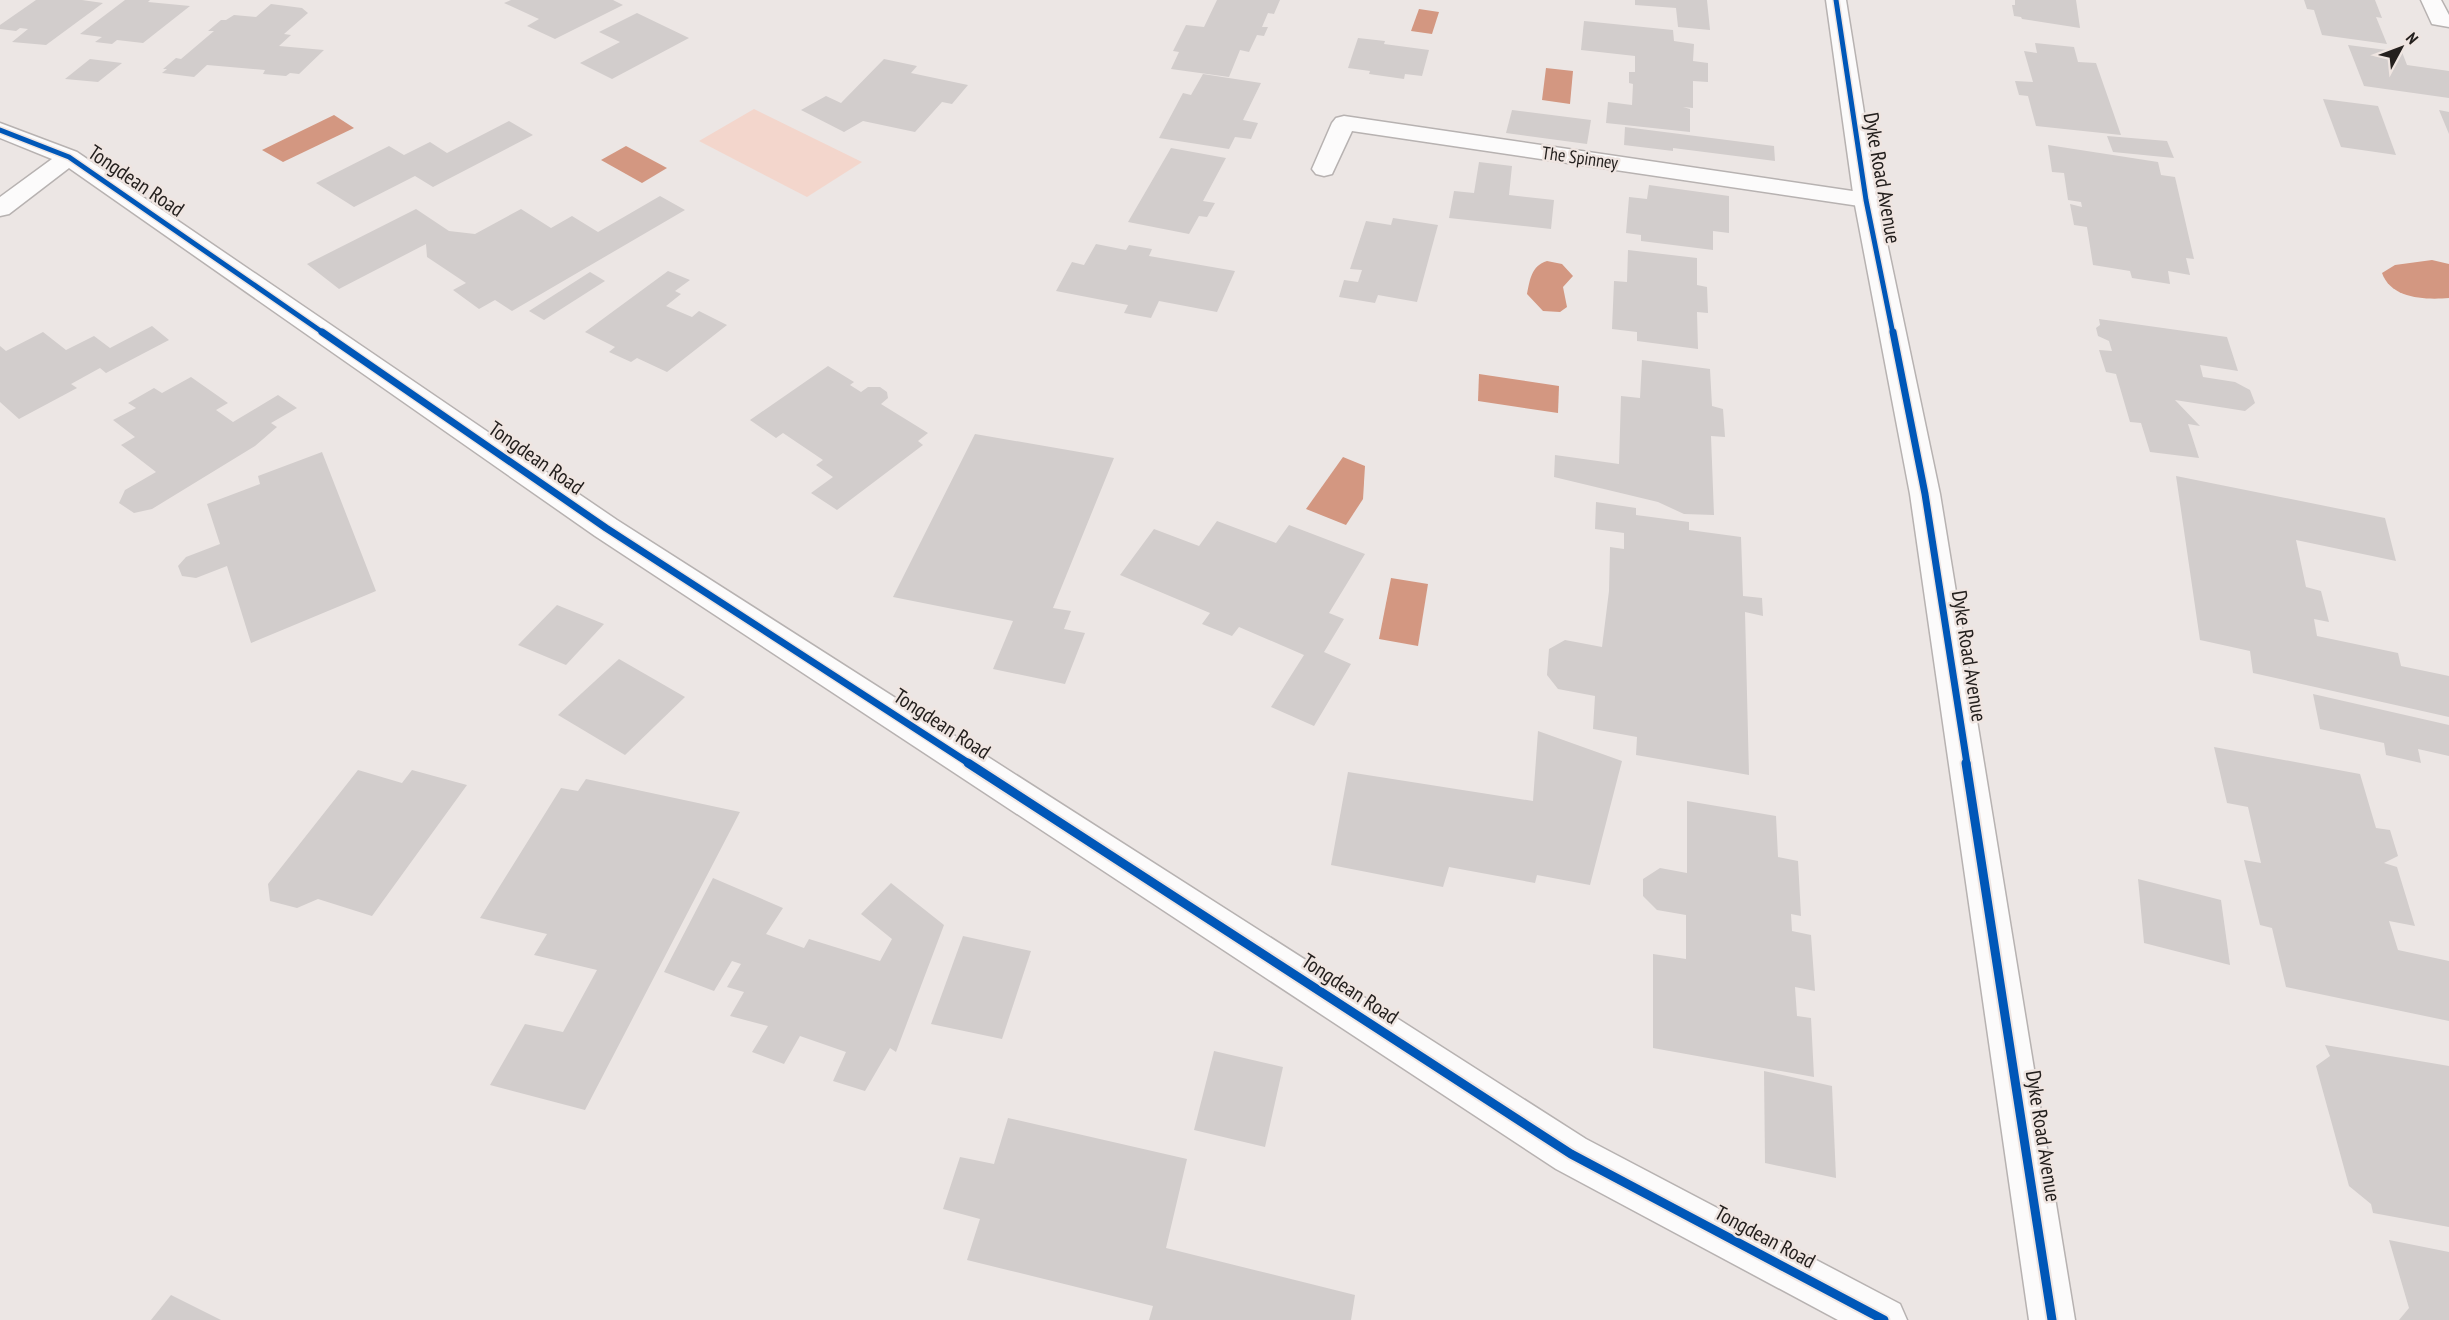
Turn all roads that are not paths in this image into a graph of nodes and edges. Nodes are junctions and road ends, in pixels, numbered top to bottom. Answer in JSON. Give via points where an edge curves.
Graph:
{"nodes":[{"id":1,"x":1836,"y":0,"type":"edge"},
{"id":2,"x":2440,"y":13,"type":"edge"},
{"id":3,"x":2449,"y":39,"type":"edge"},
{"id":4,"x":0,"y":129,"type":"edge"},
{"id":5,"x":69,"y":157,"type":"junction"},
{"id":6,"x":1324,"y":169,"type":"dead end"},
{"id":7,"x":1866,"y":200,"type":"junction"},
{"id":8,"x":0,"y":210,"type":"edge"},
{"id":9,"x":1884,"y":1320,"type":"edge"},
{"id":10,"x":2052,"y":1320,"type":"edge"}],
"edges":[{"from":1,"to":7,"type":"street","name":"Dyke Road Avenue"},
{"from":2,"to":3,"type":"street"},
{"from":4,"to":5,"type":"street","name":"Tongdean Road"},
{"from":5,"to":8,"type":"street"},
{"from":5,"to":9,"type":"street","name":"Tongdean Road","via":[[606,528],[1571,1154]]},
{"from":6,"to":7,"type":"street","name":"The Spinney","via":[[1344,123]]},
{"from":7,"to":10,"type":"street","name":"Dyke Road Avenue","via":[[1925,494]]}]}
